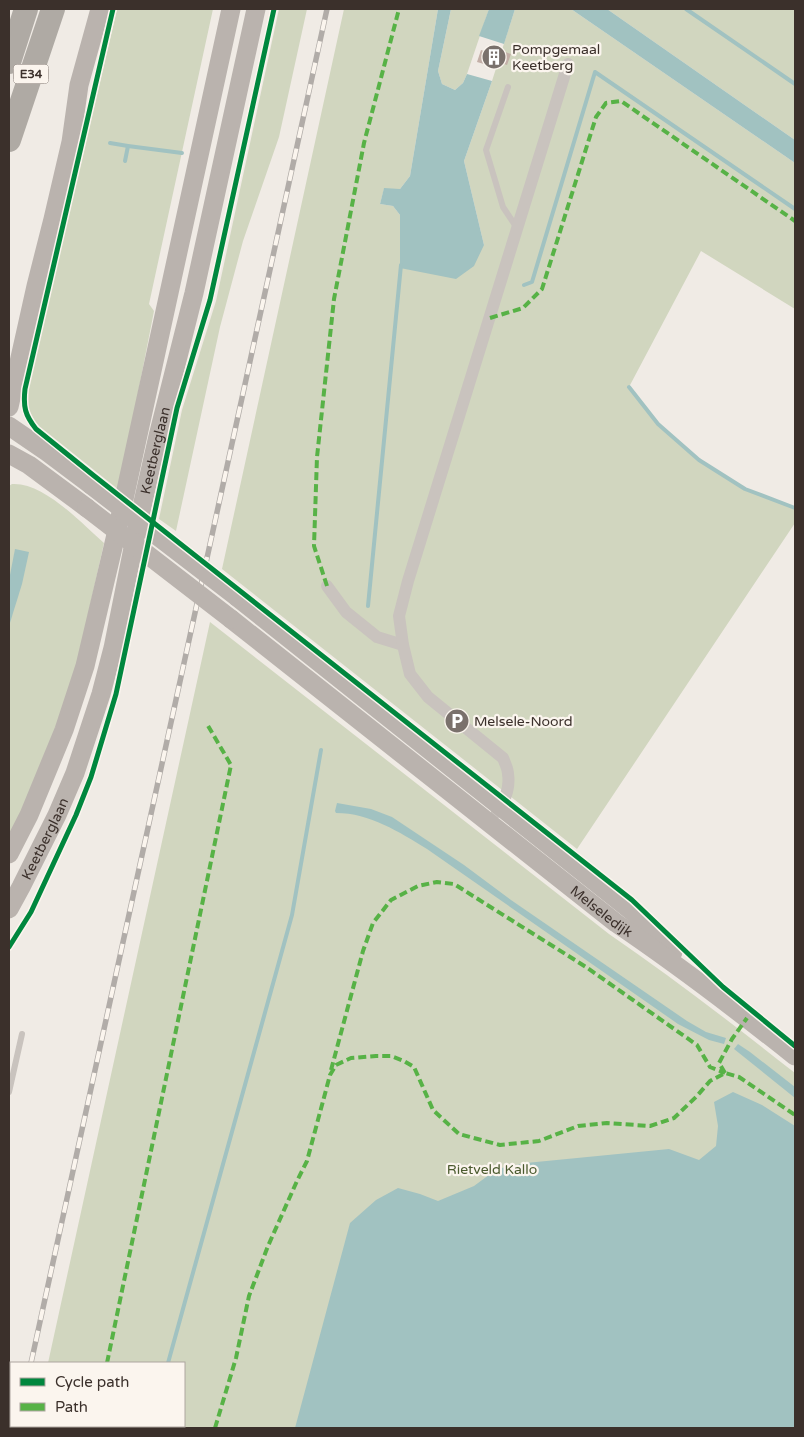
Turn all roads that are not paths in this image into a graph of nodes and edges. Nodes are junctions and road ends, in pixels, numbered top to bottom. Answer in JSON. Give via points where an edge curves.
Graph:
{"nodes":[{"id":1,"x":26,"y":9,"type":"edge"},
{"id":2,"x":53,"y":9,"type":"edge"},
{"id":3,"x":100,"y":9,"type":"edge"},
{"id":4,"x":231,"y":9,"type":"edge"},
{"id":5,"x":256,"y":9,"type":"edge"},
{"id":6,"x":9,"y":62,"type":"edge"},
{"id":7,"x":568,"y":64,"type":"dead end"},
{"id":8,"x":508,"y":87,"type":"dead end"},
{"id":9,"x":9,"y":140,"type":"edge"},
{"id":10,"x":517,"y":229,"type":"junction"},
{"id":11,"x":9,"y":407,"type":"edge"},
{"id":12,"x":9,"y":426,"type":"edge"},
{"id":13,"x":11,"y":457,"type":"edge"},
{"id":14,"x":327,"y":586,"type":"dead end"},
{"id":15,"x":403,"y":646,"type":"junction"},
{"id":16,"x":501,"y":806,"type":"junction"},
{"id":17,"x":489,"y":823,"type":"junction"},
{"id":18,"x":9,"y":854,"type":"edge"},
{"id":19,"x":9,"y":910,"type":"edge"},
{"id":20,"x":719,"y":997,"type":"junction"},
{"id":21,"x":22,"y":1034,"type":"dead end"},
{"id":22,"x":795,"y":1056,"type":"edge"},
{"id":23,"x":9,"y":1092,"type":"edge"}],
"edges":[{"from":1,"to":6,"type":"highway","number":"E34"},
{"from":2,"to":9,"type":"highway","number":"E34"},
{"from":3,"to":11,"type":"main road","via":[[78,85],[71,142]]},
{"from":4,"to":18,"type":"main road","name":"Keetberglaan","via":[[85,666],[64,730]]},
{"from":5,"to":19,"type":"main road","name":"Keetberglaan","via":[[101,694],[71,782]]},
{"from":7,"to":10,"type":"street"},
{"from":8,"to":10,"type":"lane","via":[[486,150],[504,207]]},
{"from":10,"to":15,"type":"street","via":[[408,581],[399,616]]},
{"from":12,"to":16,"type":"main road","name":"Melseledijk","bridge":true,"via":[[237,596]]},
{"from":13,"to":17,"type":"main road","name":"Melseledijk","bridge":true,"via":[[29,465],[87,508]]},
{"from":14,"to":15,"type":"street","via":[[346,612],[377,637]]},
{"from":15,"to":16,"type":"street","via":[[410,674],[428,697],[503,758],[508,787]]},
{"from":16,"to":17,"type":"street"},
{"from":16,"to":20,"type":"main road","name":"Melseledijk","via":[[633,912]]},
{"from":17,"to":20,"type":"main road","name":"Melseledijk","via":[[616,923]]},
{"from":20,"to":22,"type":"main road","name":"Melseledijk"},
{"from":21,"to":23,"type":"lane"}]}
